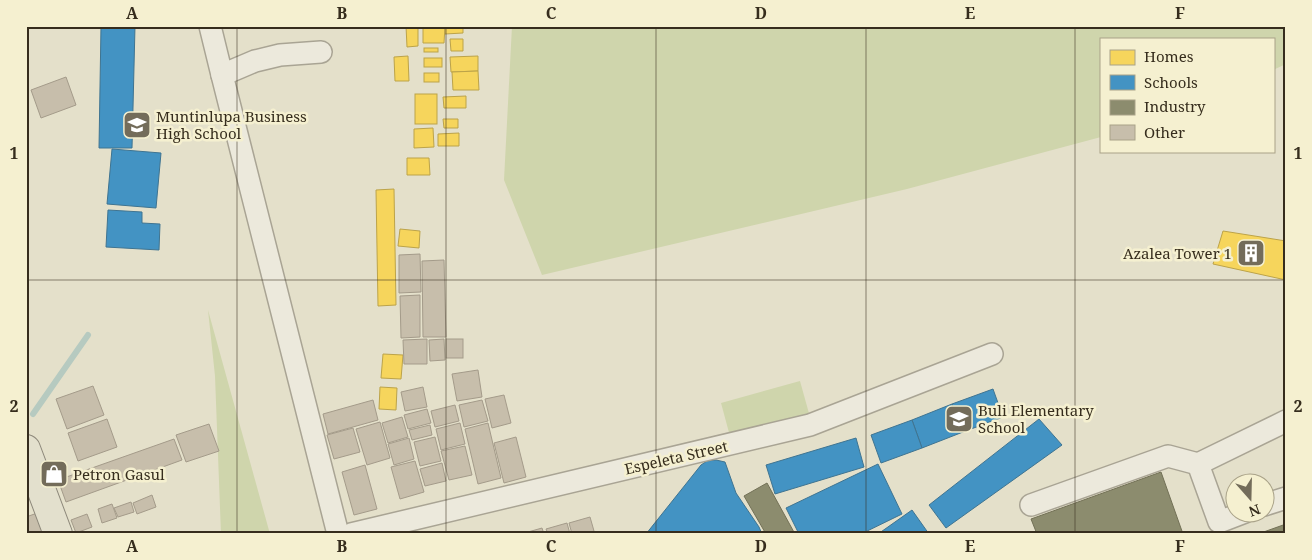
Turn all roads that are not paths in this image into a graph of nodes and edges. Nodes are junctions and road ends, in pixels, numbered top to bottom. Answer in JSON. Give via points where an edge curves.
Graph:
{"nodes":[{"id":1,"x":210,"y":26,"type":"edge"},
{"id":2,"x":321,"y":52,"type":"dead end"},
{"id":3,"x":222,"y":75,"type":"junction"},
{"id":4,"x":992,"y":354,"type":"dead end"},
{"id":5,"x":1286,"y":421,"type":"edge"},
{"id":6,"x":26,"y":449,"type":"edge"},
{"id":7,"x":1198,"y":464,"type":"junction"},
{"id":8,"x":1286,"y":498,"type":"edge"},
{"id":9,"x":1274,"y":502,"type":"edge"},
{"id":10,"x":1032,"y":505,"type":"dead end"},
{"id":11,"x":1224,"y":520,"type":"edge"},
{"id":12,"x":58,"y":534,"type":"edge"},
{"id":13,"x":338,"y":534,"type":"edge"},
{"id":14,"x":351,"y":534,"type":"edge"}],
"edges":[{"from":1,"to":3,"type":"street"},
{"from":2,"to":3,"type":"street","via":[[280,55]]},
{"from":3,"to":13,"type":"street"},
{"from":4,"to":14,"type":"street","name":"Espeleta Street","via":[[810,425]]},
{"from":5,"to":7,"type":"street"},
{"from":6,"to":12,"type":"main road"},
{"from":7,"to":10,"type":"street","via":[[1168,456]]},
{"from":7,"to":11,"type":"street","via":[[1219,522]]},
{"from":8,"to":9,"type":"street"}]}
